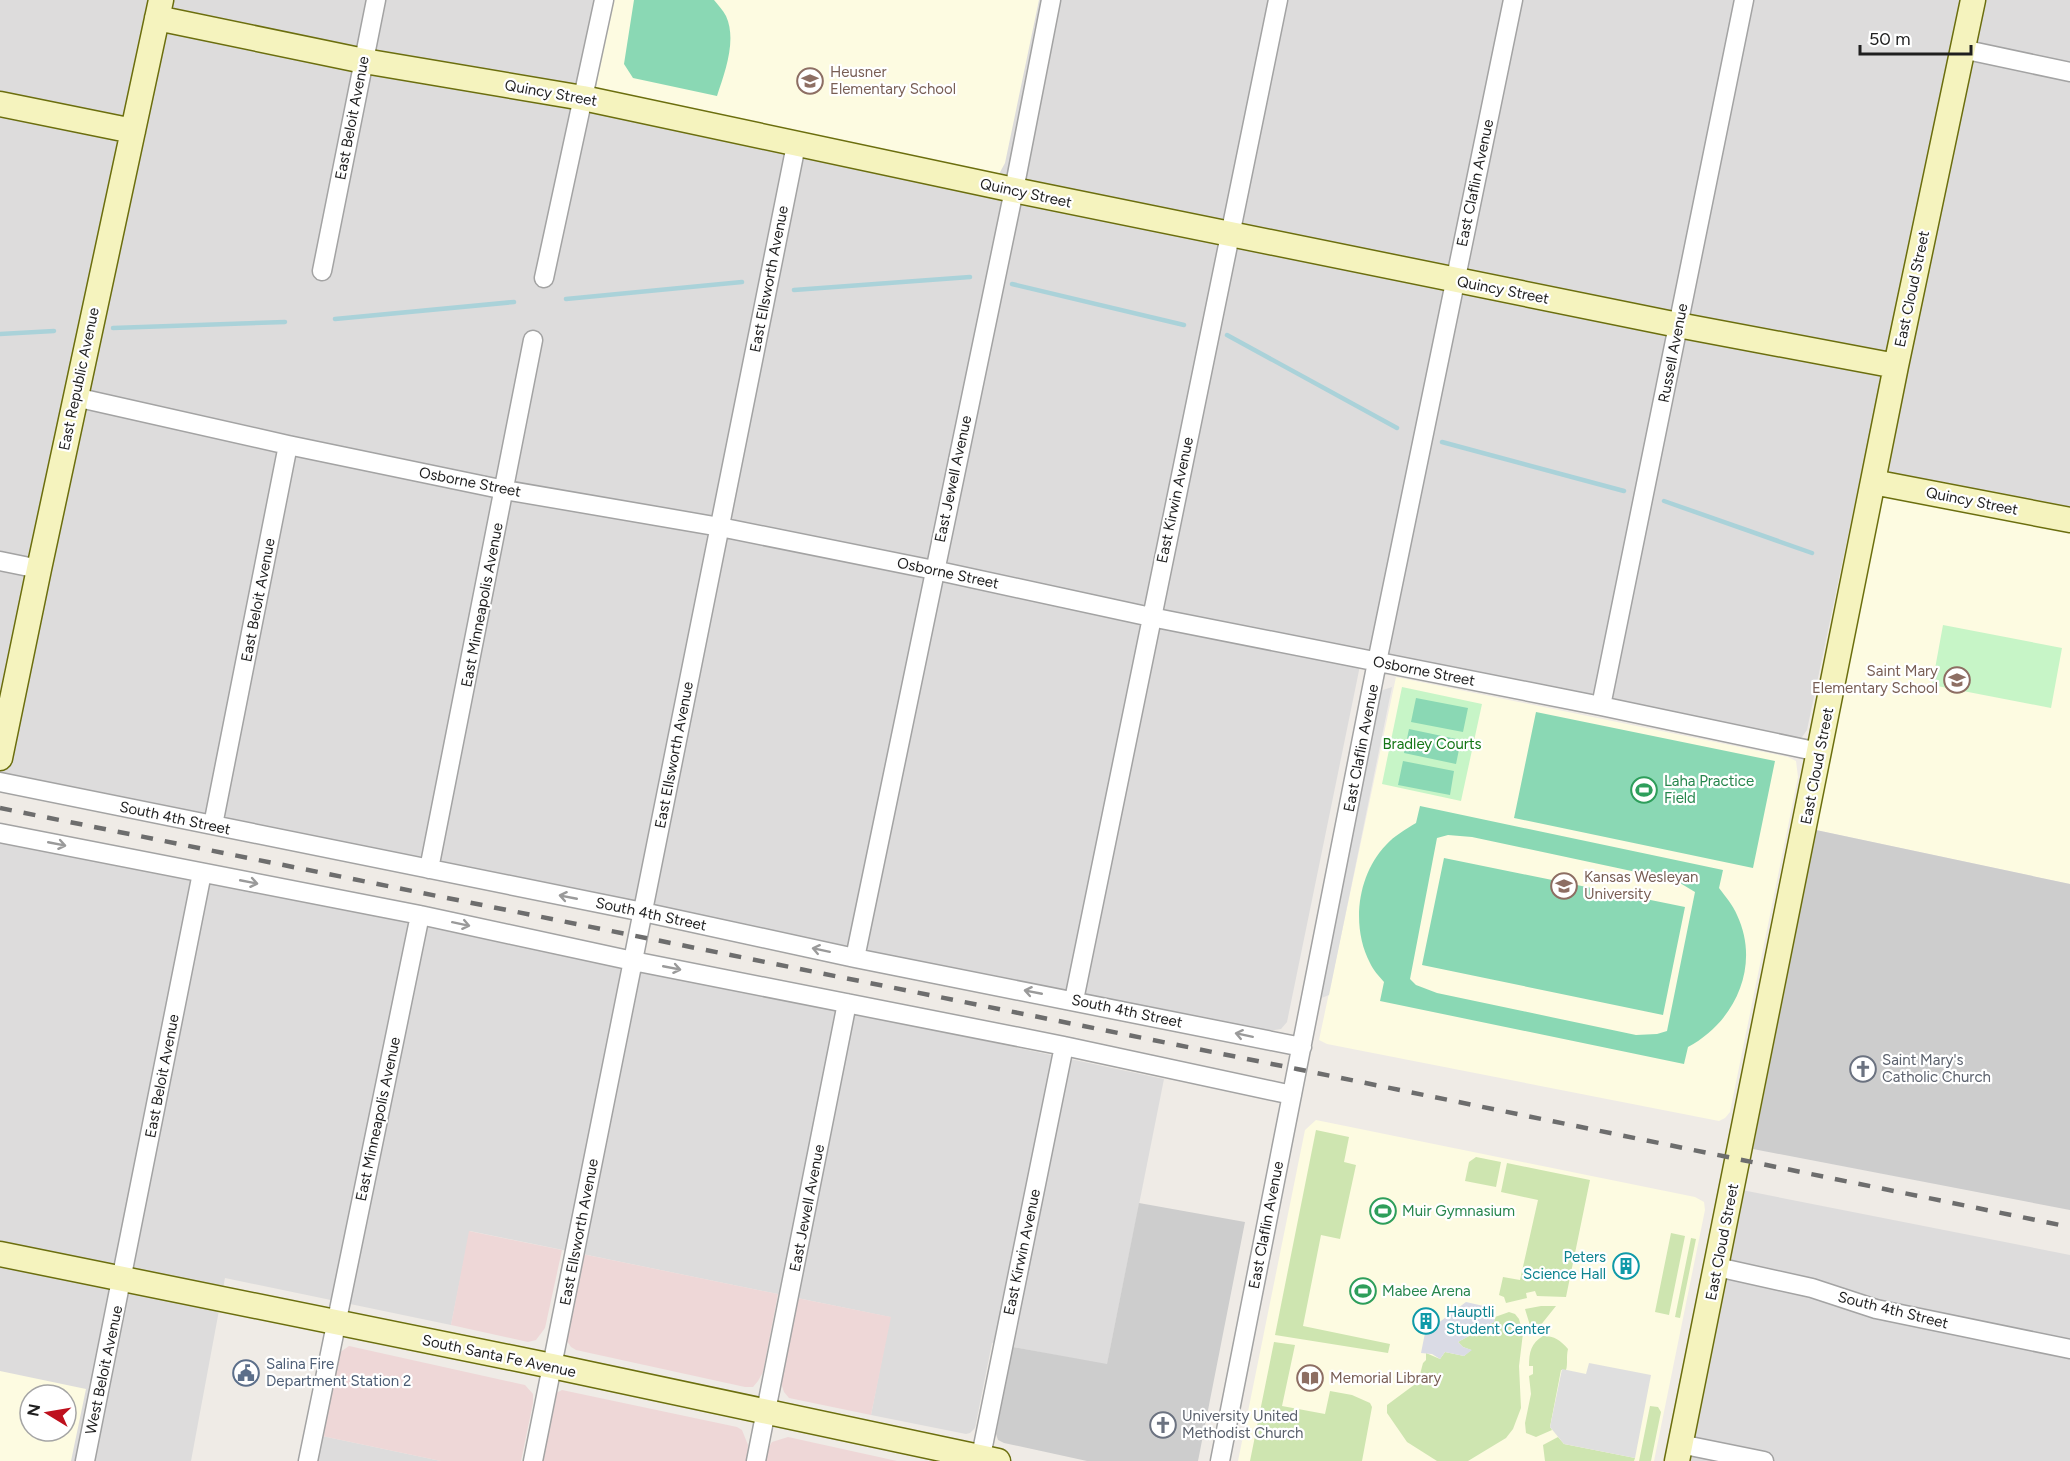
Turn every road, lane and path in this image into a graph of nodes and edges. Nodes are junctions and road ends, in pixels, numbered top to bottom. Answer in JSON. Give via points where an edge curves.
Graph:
{"nodes":[{"id":1,"x":376,"y":0,"type":"edge"},
{"id":2,"x":604,"y":0,"type":"edge"},
{"id":3,"x":1051,"y":0,"type":"edge"},
{"id":4,"x":1278,"y":0,"type":"edge"},
{"id":5,"x":1513,"y":0,"type":"edge"},
{"id":6,"x":1744,"y":0,"type":"edge"},
{"id":7,"x":1973,"y":0,"type":"edge"},
{"id":8,"x":159,"y":9,"type":"edge"},
{"id":9,"x":1962,"y":50,"type":"junction"},
{"id":10,"x":364,"y":61,"type":"junction"},
{"id":11,"x":2070,"y":72,"type":"edge"},
{"id":12,"x":583,"y":98,"type":"junction"},
{"id":13,"x":0,"y":104,"type":"edge"},
{"id":14,"x":133,"y":131,"type":"junction"},
{"id":15,"x":796,"y":144,"type":"junction"},
{"id":16,"x":1014,"y":190,"type":"junction"},
{"id":17,"x":1229,"y":234,"type":"junction"},
{"id":18,"x":322,"y":271,"type":"dead end"},
{"id":19,"x":544,"y":278,"type":"dead end"},
{"id":20,"x":1454,"y":280,"type":"junction"},
{"id":21,"x":1678,"y":325,"type":"junction"},
{"id":22,"x":533,"y":340,"type":"dead end"},
{"id":23,"x":1896,"y":366,"type":"junction"},
{"id":24,"x":75,"y":397,"type":"junction"},
{"id":25,"x":288,"y":445,"type":"junction"},
{"id":26,"x":1873,"y":482,"type":"junction"},
{"id":27,"x":505,"y":490,"type":"junction"},
{"id":28,"x":2070,"y":520,"type":"edge"},
{"id":29,"x":720,"y":527,"type":"junction"},
{"id":30,"x":0,"y":561,"type":"edge"},
{"id":31,"x":39,"y":569,"type":"junction"},
{"id":32,"x":934,"y":570,"type":"junction"},
{"id":33,"x":1151,"y":617,"type":"junction"},
{"id":34,"x":1377,"y":662,"type":"junction"},
{"id":35,"x":1602,"y":706,"type":"junction"},
{"id":36,"x":1819,"y":752,"type":"junction"},
{"id":37,"x":0,"y":758,"type":"edge"},
{"id":38,"x":0,"y":782,"type":"edge"},
{"id":39,"x":213,"y":825,"type":"junction"},
{"id":40,"x":0,"y":833,"type":"edge"},
{"id":41,"x":429,"y":869,"type":"junction"},
{"id":42,"x":202,"y":873,"type":"junction"},
{"id":43,"x":643,"y":912,"type":"junction"},
{"id":44,"x":420,"y":915,"type":"junction"},
{"id":45,"x":855,"y":958,"type":"junction"},
{"id":46,"x":633,"y":961,"type":"junction"},
{"id":47,"x":1074,"y":1000,"type":"junction"},
{"id":48,"x":847,"y":1003,"type":"junction"},
{"id":49,"x":1064,"y":1046,"type":"junction"},
{"id":50,"x":1302,"y":1047,"type":"junction"},
{"id":51,"x":1292,"y":1095,"type":"junction"},
{"id":52,"x":0,"y":1254,"type":"edge"},
{"id":53,"x":1717,"y":1268,"type":"junction"},
{"id":54,"x":122,"y":1279,"type":"junction"},
{"id":55,"x":336,"y":1322,"type":"junction"},
{"id":56,"x":2070,"y":1349,"type":"edge"},
{"id":57,"x":552,"y":1366,"type":"junction"},
{"id":58,"x":766,"y":1412,"type":"junction"},
{"id":59,"x":1679,"y":1453,"type":"edge"},
{"id":60,"x":986,"y":1460,"type":"edge"},
{"id":61,"x":85,"y":1461,"type":"edge"},
{"id":62,"x":308,"y":1461,"type":"edge"},
{"id":63,"x":533,"y":1461,"type":"edge"},
{"id":64,"x":756,"y":1461,"type":"edge"},
{"id":65,"x":1220,"y":1461,"type":"edge"},
{"id":66,"x":1764,"y":1461,"type":"edge"}],
"edges":[{"from":1,"to":10,"type":"street","name":"East Beloit Avenue"},
{"from":2,"to":12,"type":"street"},
{"from":3,"to":16,"type":"street","name":"East Jewell Avenue"},
{"from":4,"to":17,"type":"street","name":"East Kirwin Avenue"},
{"from":5,"to":20,"type":"street","name":"East Claflin Avenue"},
{"from":6,"to":21,"type":"street","name":"Russell Avenue"},
{"from":7,"to":9,"type":"street","name":"East Cloud Street"},
{"from":8,"to":10,"type":"street","name":"Quincy Street"},
{"from":8,"to":14,"type":"street","name":"East Republic Avenue"},
{"from":9,"to":11,"type":"street"},
{"from":9,"to":23,"type":"street","name":"East Cloud Street"},
{"from":10,"to":12,"type":"street","name":"Quincy Street"},
{"from":10,"to":18,"type":"street","name":"East Beloit Avenue"},
{"from":12,"to":15,"type":"street","name":"Quincy Street"},
{"from":12,"to":19,"type":"street"},
{"from":13,"to":14,"type":"street"},
{"from":14,"to":24,"type":"street","name":"East Republic Avenue"},
{"from":15,"to":16,"type":"street","name":"Quincy Street"},
{"from":15,"to":29,"type":"street","name":"East Ellsworth Avenue"},
{"from":16,"to":17,"type":"street","name":"Quincy Street"},
{"from":16,"to":32,"type":"street","name":"East Jewell Avenue"},
{"from":17,"to":20,"type":"street","name":"Quincy Street"},
{"from":17,"to":33,"type":"street","name":"East Kirwin Avenue"},
{"from":20,"to":21,"type":"street","name":"Quincy Street"},
{"from":20,"to":34,"type":"street","name":"East Claflin Avenue"},
{"from":21,"to":23,"type":"street","name":"Quincy Street"},
{"from":21,"to":35,"type":"street","name":"Russell Avenue"},
{"from":22,"to":27,"type":"street","name":"East Minneapolis Avenue"},
{"from":23,"to":26,"type":"street","name":"East Cloud Street"},
{"from":24,"to":25,"type":"street","name":"Osborne Street"},
{"from":24,"to":31,"type":"street","name":"East Republic Avenue"},
{"from":25,"to":27,"type":"street","name":"Osborne Street"},
{"from":25,"to":39,"type":"street","name":"East Beloit Avenue"},
{"from":26,"to":28,"type":"street","name":"Quincy Street"},
{"from":26,"to":36,"type":"street","name":"East Cloud Street"},
{"from":27,"to":29,"type":"street","name":"Osborne Street"},
{"from":27,"to":41,"type":"street","name":"East Minneapolis Avenue"},
{"from":29,"to":32,"type":"street","name":"Osborne Street"},
{"from":29,"to":43,"type":"street","name":"East Ellsworth Avenue"},
{"from":30,"to":31,"type":"street"},
{"from":31,"to":37,"type":"street","name":"East Republic Avenue"},
{"from":32,"to":33,"type":"street","name":"Osborne Street"},
{"from":32,"to":45,"type":"street","name":"East Jewell Avenue"},
{"from":33,"to":34,"type":"street","name":"Osborne Street"},
{"from":33,"to":47,"type":"street","name":"East Kirwin Avenue"},
{"from":34,"to":35,"type":"street","name":"Osborne Street"},
{"from":34,"to":50,"type":"street","name":"East Claflin Avenue"},
{"from":35,"to":36,"type":"street","name":"Osborne Street"},
{"from":36,"to":53,"type":"street","name":"East Cloud Street"},
{"from":38,"to":39,"type":"street","name":"South 4th Street"},
{"from":39,"to":41,"type":"street","name":"South 4th Street"},
{"from":40,"to":42,"type":"street","one_way":true},
{"from":43,"to":41,"type":"street","name":"South 4th Street","one_way":true},
{"from":42,"to":44,"type":"street","one_way":true},
{"from":42,"to":54,"type":"street","name":"East Beloit Avenue"},
{"from":45,"to":43,"type":"street","name":"South 4th Street","one_way":true},
{"from":43,"to":46,"type":"street","name":"East Ellsworth Avenue"},
{"from":44,"to":46,"type":"street","one_way":true},
{"from":44,"to":55,"type":"street","name":"East Minneapolis Avenue"},
{"from":47,"to":45,"type":"street","name":"South 4th Street","one_way":true},
{"from":46,"to":48,"type":"street","one_way":true},
{"from":46,"to":57,"type":"street","name":"East Ellsworth Avenue"},
{"from":50,"to":47,"type":"street","name":"South 4th Street","one_way":true},
{"from":48,"to":49,"type":"street"},
{"from":48,"to":58,"type":"street","name":"East Jewell Avenue"},
{"from":49,"to":51,"type":"street"},
{"from":49,"to":60,"type":"street","name":"East Kirwin Avenue"},
{"from":50,"to":51,"type":"street","name":"East Claflin Avenue"},
{"from":51,"to":65,"type":"street","name":"East Claflin Avenue"},
{"from":52,"to":54,"type":"street","name":"South Santa Fe Avenue"},
{"from":53,"to":56,"type":"street","name":"South 4th Street","via":[[1812,1288],[1876,1309]]},
{"from":53,"to":59,"type":"street","name":"East Cloud Street"},
{"from":54,"to":55,"type":"street","name":"South Santa Fe Avenue"},
{"from":54,"to":61,"type":"street","name":"West Beloit Avenue"},
{"from":55,"to":57,"type":"street","name":"South Santa Fe Avenue"},
{"from":55,"to":62,"type":"street","name":"East Minneapolis Avenue"},
{"from":57,"to":58,"type":"street","name":"South Santa Fe Avenue"},
{"from":57,"to":63,"type":"street","name":"East Ellsworth Avenue"},
{"from":58,"to":60,"type":"street","name":"South Santa Fe Avenue"},
{"from":58,"to":64,"type":"street","name":"East Jewell Avenue"},
{"from":59,"to":66,"type":"street"}]}
